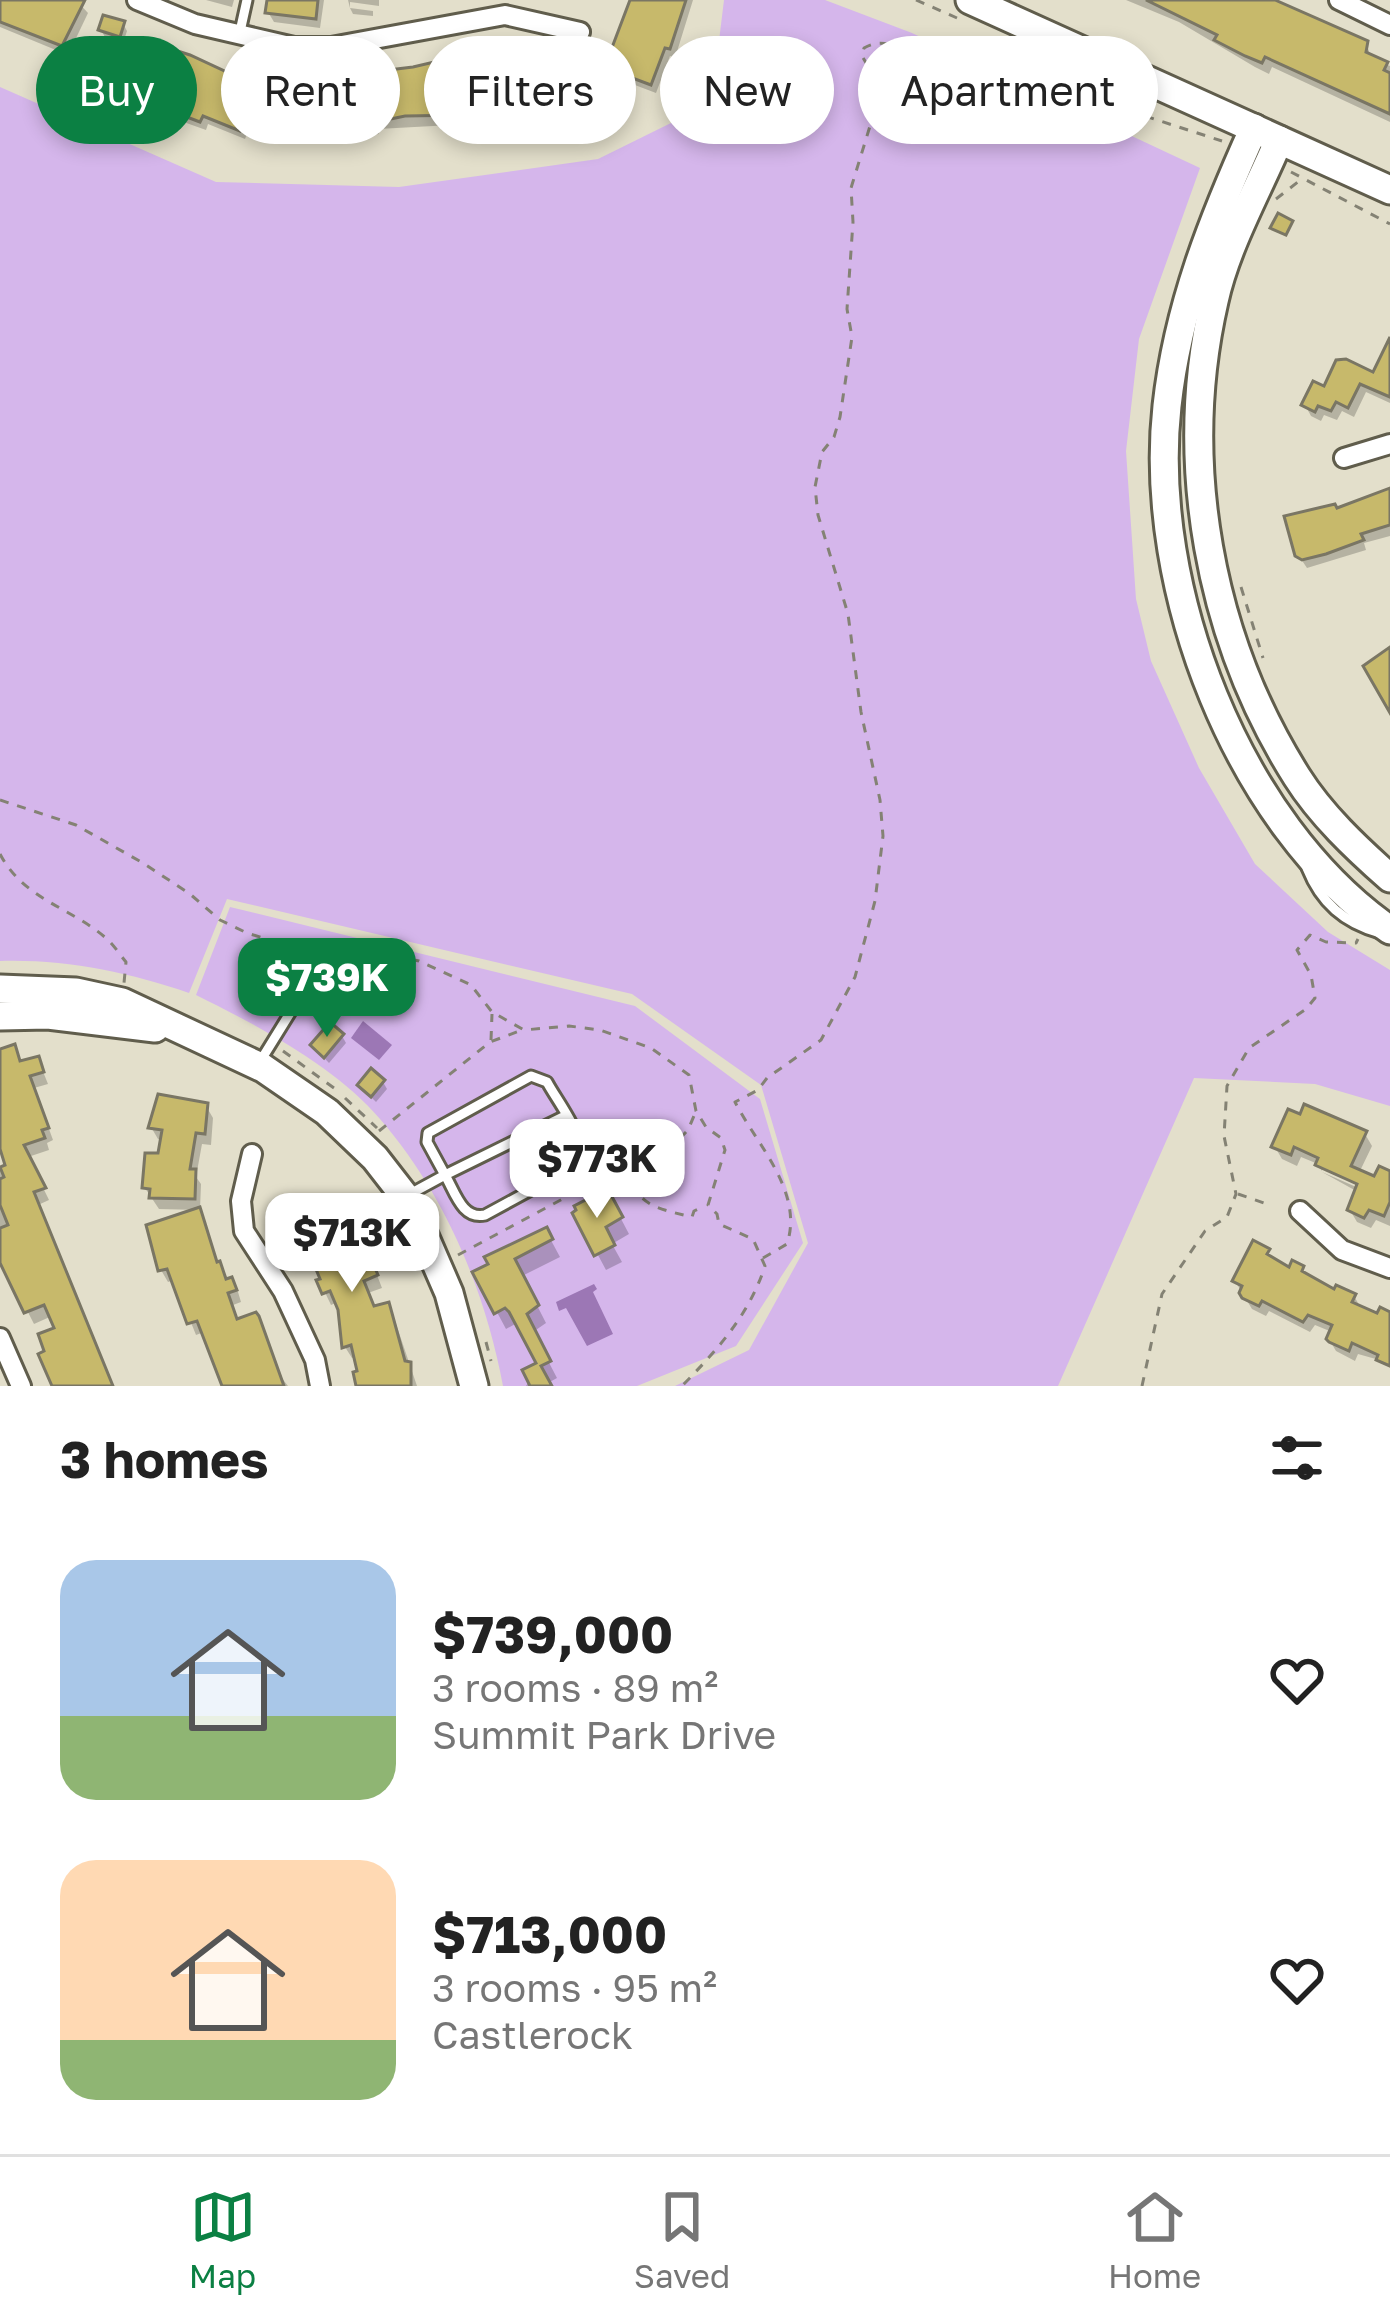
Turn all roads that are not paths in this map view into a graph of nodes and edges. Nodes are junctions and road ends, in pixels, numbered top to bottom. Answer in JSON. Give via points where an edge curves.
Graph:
{"nodes":[{"id":1,"x":137,"y":0,"type":"edge"},
{"id":2,"x":247,"y":0,"type":"edge"},
{"id":3,"x":1339,"y":0,"type":"edge"},
{"id":4,"x":969,"y":12,"type":"edge"},
{"id":5,"x":1390,"y":25,"type":"edge"},
{"id":6,"x":580,"y":32,"type":"dead end"},
{"id":7,"x":236,"y":36,"type":"edge"},
{"id":8,"x":239,"y":36,"type":"edge"},
{"id":9,"x":391,"y":36,"type":"edge"},
{"id":10,"x":1262,"y":146,"type":"junction"},
{"id":11,"x":1390,"y":190,"type":"edge"},
{"id":12,"x":1390,"y":444,"type":"edge"},
{"id":13,"x":1344,"y":458,"type":"dead end"},
{"id":14,"x":1343,"y":833,"type":"junction"},
{"id":15,"x":1310,"y":857,"type":"junction"},
{"id":16,"x":1390,"y":878,"type":"edge"},
{"id":17,"x":1388,"y":926,"type":"edge"},
{"id":18,"x":248,"y":982,"type":"dead end"},
{"id":19,"x":0,"y":988,"type":"edge"},
{"id":20,"x":0,"y":1016,"type":"edge"},
{"id":21,"x":195,"y":1034,"type":"junction"},
{"id":22,"x":258,"y":1065,"type":"junction"},
{"id":23,"x":566,"y":1116,"type":"junction"},
{"id":24,"x":251,"y":1154,"type":"dead end"},
{"id":25,"x":445,"y":1175,"type":"junction"},
{"id":26,"x":406,"y":1197,"type":"junction"},
{"id":27,"x":1300,"y":1211,"type":"dead end"},
{"id":28,"x":1390,"y":1268,"type":"edge"},
{"id":29,"x":0,"y":1338,"type":"edge"},
{"id":30,"x":21,"y":1386,"type":"edge"},
{"id":31,"x":320,"y":1386,"type":"edge"},
{"id":32,"x":474,"y":1386,"type":"edge"}],
"edges":[{"from":1,"to":7,"type":"street"},
{"from":2,"to":8,"type":"lane"},
{"from":3,"to":5,"type":"street"},
{"from":4,"to":10,"type":"street"},
{"from":6,"to":9,"type":"street","via":[[505,15]]},
{"from":10,"to":11,"type":"street"},
{"from":10,"to":14,"type":"street","via":[[1203,352],[1198,471],[1206,540],[1259,708],[1298,779]]},
{"from":10,"to":15,"type":"street","via":[[1201,249],[1185,307],[1167,410],[1168,519],[1210,686],[1252,772]]},
{"from":12,"to":13,"type":"street"},
{"from":14,"to":15,"type":"street"},
{"from":14,"to":16,"type":"street"},
{"from":15,"to":17,"type":"street"},
{"from":18,"to":22,"type":"lane","via":[[295,1005]]},
{"from":19,"to":21,"type":"street","via":[[122,1001]]},
{"from":20,"to":21,"type":"street"},
{"from":21,"to":22,"type":"street"},
{"from":22,"to":26,"type":"street","via":[[327,1112]]},
{"from":23,"to":25,"type":"lane"},
{"from":23,"to":25,"type":"lane","via":[[547,1082],[531,1076],[428,1133]]},
{"from":23,"to":25,"type":"lane","via":[[583,1150],[577,1165],[485,1215],[466,1213]]},
{"from":24,"to":31,"type":"street","via":[[244,1231],[283,1291]]},
{"from":25,"to":26,"type":"lane"},
{"from":26,"to":32,"type":"street","via":[[449,1293]]},
{"from":27,"to":28,"type":"street","via":[[1342,1250]]},
{"from":29,"to":30,"type":"street"}]}
